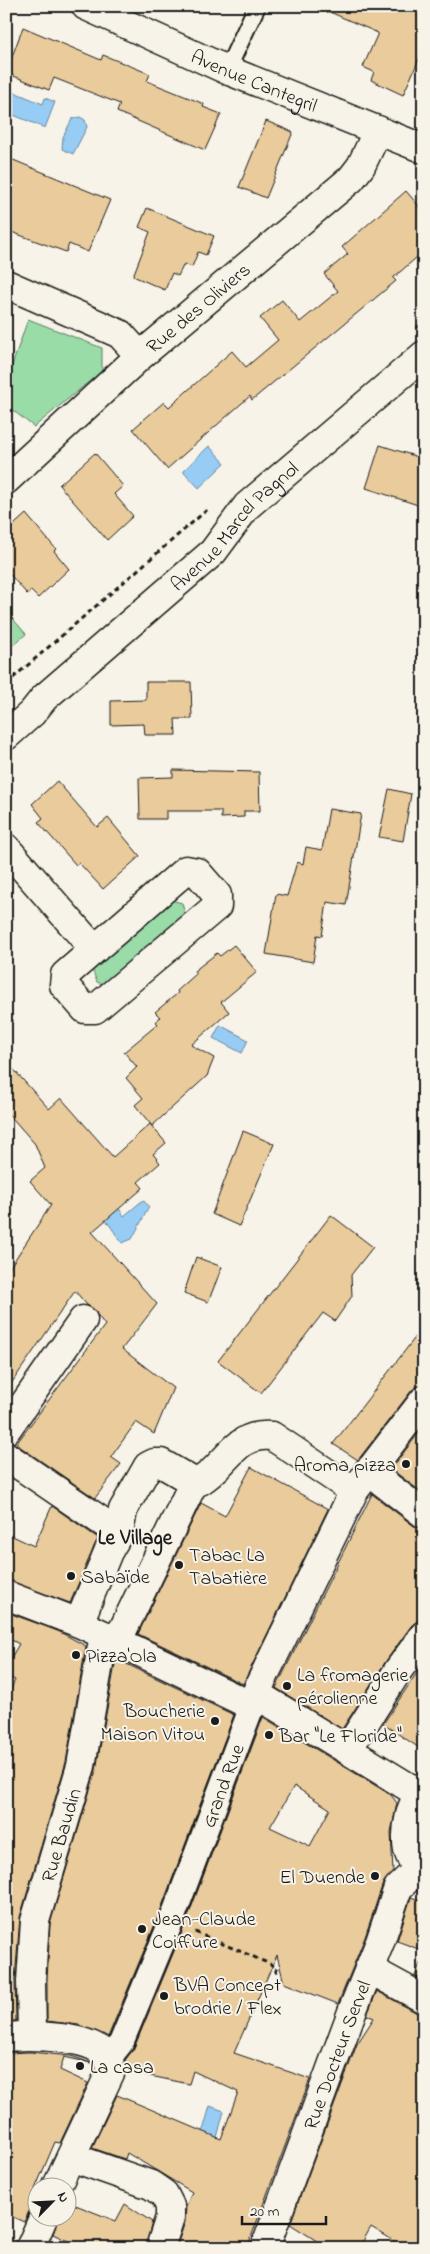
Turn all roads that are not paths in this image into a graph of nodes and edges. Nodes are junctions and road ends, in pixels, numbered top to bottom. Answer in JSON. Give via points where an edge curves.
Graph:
{"nodes":[{"id":1,"x":86,"y":6,"type":"edge"},
{"id":2,"x":257,"y":6,"type":"edge"},
{"id":3,"x":227,"y":70,"type":"junction"},
{"id":4,"x":378,"y":130,"type":"junction"},
{"id":5,"x":424,"y":149,"type":"edge"},
{"id":6,"x":6,"y":284,"type":"edge"},
{"id":7,"x":424,"y":354,"type":"edge"},
{"id":8,"x":140,"y":356,"type":"junction"},
{"id":9,"x":6,"y":480,"type":"edge"},
{"id":10,"x":44,"y":698,"type":"junction"},
{"id":11,"x":6,"y":710,"type":"edge"},
{"id":12,"x":6,"y":736,"type":"edge"},
{"id":13,"x":6,"y":848,"type":"edge"},
{"id":14,"x":94,"y":949,"type":"junction"},
{"id":15,"x":83,"y":1320,"type":"dead end"},
{"id":16,"x":424,"y":1400,"type":"edge"},
{"id":17,"x":6,"y":1430,"type":"edge"},
{"id":18,"x":6,"y":1456,"type":"edge"},
{"id":19,"x":192,"y":1481,"type":"junction"},
{"id":20,"x":361,"y":1481,"type":"junction"},
{"id":21,"x":424,"y":1514,"type":"edge"},
{"id":22,"x":120,"y":1533,"type":"junction"},
{"id":23,"x":6,"y":1595,"type":"edge"},
{"id":24,"x":79,"y":1623,"type":"junction"},
{"id":25,"x":424,"y":1635,"type":"edge"},
{"id":26,"x":111,"y":1638,"type":"junction"},
{"id":27,"x":254,"y":1700,"type":"junction"},
{"id":28,"x":348,"y":1749,"type":"junction"},
{"id":29,"x":421,"y":1790,"type":"edge"},
{"id":30,"x":421,"y":1873,"type":"edge"},
{"id":31,"x":369,"y":1969,"type":"junction"},
{"id":32,"x":424,"y":1999,"type":"edge"},
{"id":33,"x":19,"y":2036,"type":"edge"},
{"id":34,"x":109,"y":2058,"type":"junction"},
{"id":35,"x":71,"y":2157,"type":"junction"},
{"id":36,"x":62,"y":2176,"type":"edge"},
{"id":37,"x":40,"y":2226,"type":"edge"},
{"id":38,"x":30,"y":2248,"type":"edge"},
{"id":39,"x":160,"y":2248,"type":"edge"},
{"id":40,"x":265,"y":2248,"type":"edge"}],
"edges":[{"from":1,"to":3,"type":"street","name":"Avenue Cantegril"},
{"from":2,"to":3,"type":"lane"},
{"from":3,"to":4,"type":"street","name":"Avenue Cantegril"},
{"from":4,"to":5,"type":"street","name":"Avenue Cantegril"},
{"from":4,"to":8,"type":"street","name":"Rue des Oliviers","via":[[351,179]]},
{"from":6,"to":8,"type":"street","via":[[120,334]]},
{"from":7,"to":10,"type":"street","name":"Avenue Marcel Pagnol","via":[[246,506],[213,552]]},
{"from":8,"to":9,"type":"street","name":"Rue des Oliviers"},
{"from":10,"to":11,"type":"street","name":"Avenue Marcel Pagnol"},
{"from":10,"to":12,"type":"street","name":"Avenue Marcel Pagnol"},
{"from":13,"to":14,"type":"street"},
{"from":14,"to":14,"type":"street","via":[[65,975],[64,985],[85,1009],[95,1009],[217,906],[217,895],[197,872],[186,870]]},
{"from":15,"to":17,"type":"street"},
{"from":16,"to":20,"type":"street","name":"Grand Rue"},
{"from":18,"to":22,"type":"street"},
{"from":19,"to":20,"type":"street","via":[[206,1477],[242,1442],[258,1435],[272,1436]]},
{"from":19,"to":22,"type":"street","via":[[162,1463],[148,1466],[123,1510]]},
{"from":19,"to":26,"type":"street","name":"Rue Baudin"},
{"from":20,"to":21,"type":"street"},
{"from":20,"to":27,"type":"street","name":"Grand Rue"},
{"from":22,"to":24,"type":"street","via":[[108,1552]]},
{"from":23,"to":24,"type":"street"},
{"from":24,"to":26,"type":"street"},
{"from":25,"to":28,"type":"street"},
{"from":26,"to":27,"type":"street"},
{"from":26,"to":33,"type":"street","name":"Rue Baudin","via":[[81,1766],[35,1921],[31,1981]]},
{"from":27,"to":28,"type":"street"},
{"from":27,"to":34,"type":"street","name":"Grand Rue","via":[[171,1922],[121,2044]]},
{"from":28,"to":29,"type":"street"},
{"from":29,"to":30,"type":"street","via":[[410,1814],[408,1842],[408,1850]]},
{"from":30,"to":31,"type":"street","name":"Rue Docteur Servel","via":[[398,1888]]},
{"from":31,"to":32,"type":"street"},
{"from":31,"to":40,"type":"street","name":"Rue Docteur Servel"},
{"from":33,"to":34,"type":"street","via":[[73,2041],[98,2048]]},
{"from":34,"to":35,"type":"street","name":"Grand Rue","via":[[111,2071]]},
{"from":35,"to":36,"type":"street","name":"Grand Rue"},
{"from":35,"to":39,"type":"street","via":[[152,2184],[164,2194],[170,2206],[170,2217]]},
{"from":37,"to":38,"type":"street"}]}
